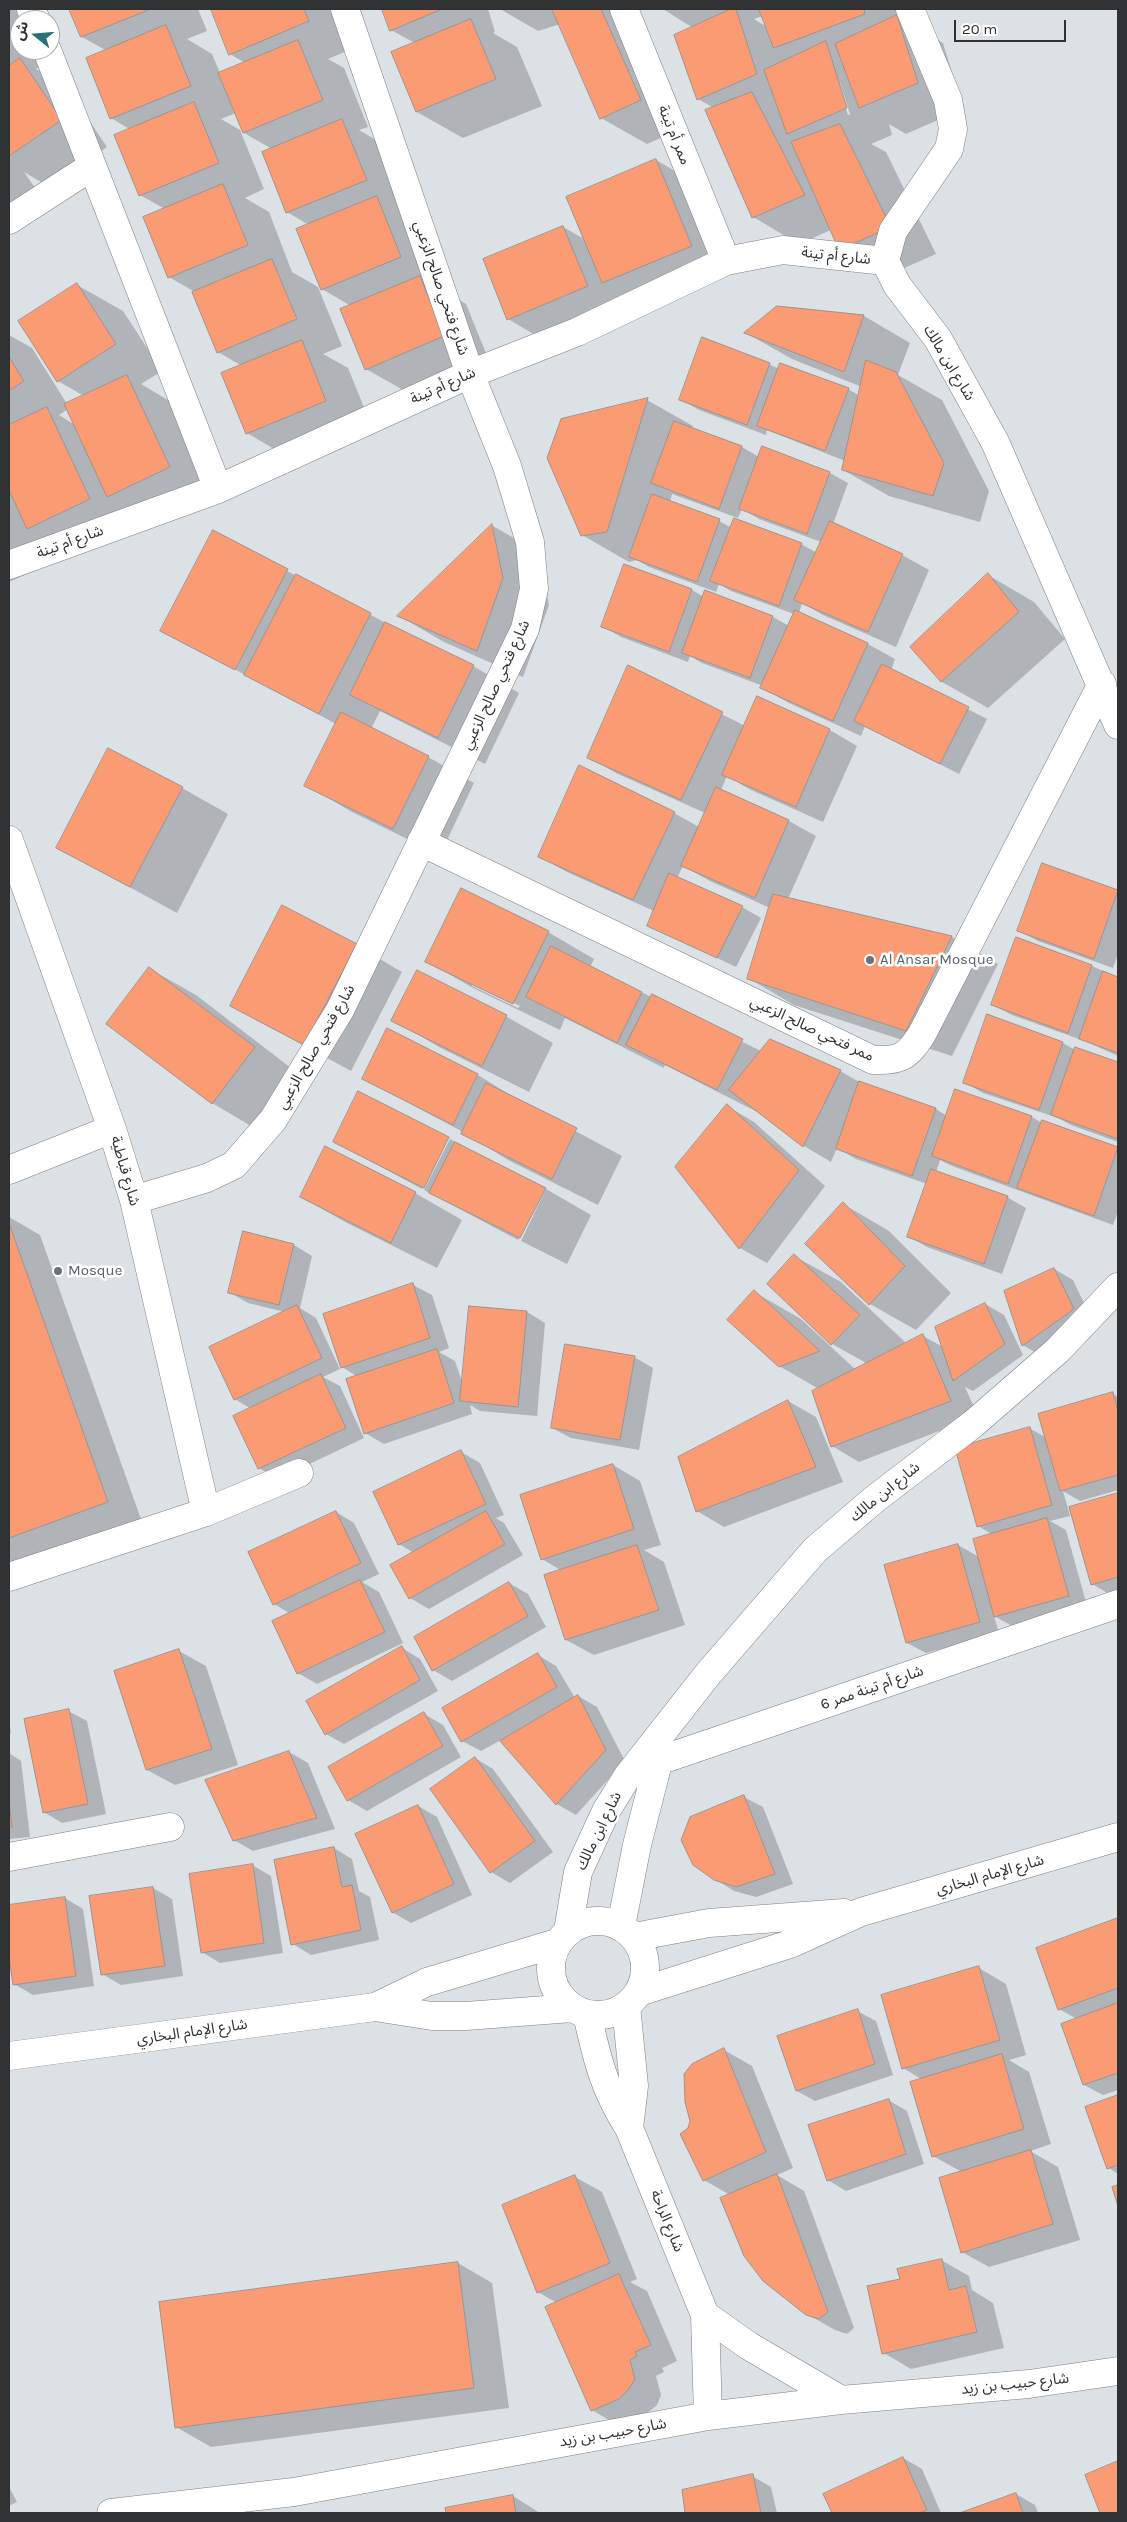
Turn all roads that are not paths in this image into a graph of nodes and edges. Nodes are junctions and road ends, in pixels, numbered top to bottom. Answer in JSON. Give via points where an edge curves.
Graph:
{"nodes":[{"id":1,"x":345,"y":9,"type":"edge"},
{"id":2,"x":624,"y":9,"type":"edge"},
{"id":3,"x":910,"y":9,"type":"edge"},
{"id":4,"x":51,"y":60,"type":"edge"},
{"id":5,"x":91,"y":167,"type":"junction"},
{"id":6,"x":9,"y":220,"type":"edge"},
{"id":7,"x":726,"y":261,"type":"junction"},
{"id":8,"x":886,"y":261,"type":"junction"},
{"id":9,"x":470,"y":374,"type":"junction"},
{"id":10,"x":218,"y":489,"type":"junction"},
{"id":11,"x":9,"y":565,"type":"edge"},
{"id":12,"x":1102,"y":684,"type":"junction"},
{"id":13,"x":1118,"y":725,"type":"edge"},
{"id":14,"x":9,"y":840,"type":"edge"},
{"id":15,"x":422,"y":842,"type":"junction"},
{"id":16,"x":112,"y":1129,"type":"junction"},
{"id":17,"x":9,"y":1170,"type":"edge"},
{"id":18,"x":134,"y":1200,"type":"junction"},
{"id":19,"x":1118,"y":1287,"type":"edge"},
{"id":20,"x":299,"y":1473,"type":"dead end"},
{"id":21,"x":206,"y":1512,"type":"junction"},
{"id":22,"x":9,"y":1577,"type":"edge"},
{"id":23,"x":1118,"y":1604,"type":"edge"},
{"id":24,"x":674,"y":1719,"type":"junction"},
{"id":25,"x":658,"y":1761,"type":"junction"},
{"id":26,"x":627,"y":1777,"type":"junction"},
{"id":27,"x":170,"y":1827,"type":"dead end"},
{"id":28,"x":1118,"y":1837,"type":"edge"},
{"id":29,"x":9,"y":1857,"type":"edge"},
{"id":30,"x":861,"y":1912,"type":"junction"},
{"id":31,"x":628,"y":1931,"type":"junction"},
{"id":32,"x":562,"y":1937,"type":"junction"},
{"id":33,"x":632,"y":1999,"type":"junction"},
{"id":34,"x":375,"y":2006,"type":"junction"},
{"id":35,"x":580,"y":2011,"type":"junction"},
{"id":36,"x":9,"y":2056,"type":"edge"},
{"id":37,"x":629,"y":2128,"type":"junction"},
{"id":38,"x":705,"y":2315,"type":"junction"},
{"id":39,"x":1118,"y":2371,"type":"edge"},
{"id":40,"x":841,"y":2400,"type":"junction"},
{"id":41,"x":708,"y":2416,"type":"junction"},
{"id":42,"x":295,"y":2502,"type":"edge"},
{"id":43,"x":111,"y":2513,"type":"edge"}],
"edges":[{"from":1,"to":9,"type":"street","name":"شارع فتحي صالح الزعبي"},
{"from":2,"to":7,"type":"street","name":"ممر أم تينة"},
{"from":3,"to":8,"type":"street","via":[[948,100],[953,129],[949,149],[893,231]]},
{"from":4,"to":5,"type":"street"},
{"from":5,"to":6,"type":"street"},
{"from":5,"to":10,"type":"street"},
{"from":7,"to":8,"type":"street","name":"شارع أم تينة","via":[[783,250]]},
{"from":7,"to":9,"type":"street","name":"شارع أم تينة","via":[[577,332]]},
{"from":8,"to":12,"type":"street","name":"شارع ابن مالك","via":[[897,285],[938,339],[995,442]]},
{"from":9,"to":10,"type":"street","name":"شارع أم تينة"},
{"from":9,"to":15,"type":"street","name":"شارع فتحي صالح الزعبي","via":[[507,466],[530,542],[534,589],[525,628]]},
{"from":10,"to":11,"type":"street","name":"شارع أم تينة"},
{"from":12,"to":13,"type":"street","name":"شارع ابن مالك"},
{"from":12,"to":15,"type":"street","name":"ممر فتحي صالح الزعبي","via":[[922,1034],[909,1053],[893,1061],[873,1060]]},
{"from":14,"to":16,"type":"street","name":"شارع قباطية"},
{"from":15,"to":18,"type":"street","name":"شارع فتحي صالح الزعبي","via":[[340,1010],[274,1120],[234,1165],[207,1178]]},
{"from":16,"to":17,"type":"street"},
{"from":16,"to":18,"type":"street","name":"شارع قباطية"},
{"from":18,"to":21,"type":"street","name":"شارع قباطية"},
{"from":19,"to":24,"type":"street","name":"شارع ابن مالك","via":[[1058,1350],[973,1424],[876,1498],[815,1550],[708,1674]]},
{"from":20,"to":21,"type":"street"},
{"from":21,"to":22,"type":"street"},
{"from":23,"to":25,"type":"street","name":"شارع أم تينة ممر 6"},
{"from":24,"to":25,"type":"street","name":"شارع ابن مالك"},
{"from":24,"to":26,"type":"street","name":"شارع ابن مالك"},
{"from":25,"to":26,"type":"street","name":"شارع أم تينة ممر 6"},
{"from":25,"to":31,"type":"street","name":"شارع ابن مالك"},
{"from":26,"to":32,"type":"street","name":"شارع ابن مالك","via":[[606,1811],[578,1872]]},
{"from":27,"to":29,"type":"street"},
{"from":28,"to":30,"type":"street","name":"شارع الإمام البخاري"},
{"from":30,"to":31,"type":"street","name":"شارع الإمام البخاري"},
{"from":30,"to":33,"type":"street","name":"شارع الإمام البخاري","via":[[790,1944]]},
{"from":31,"to":32,"type":"street","via":[[607,1921],[594,1920],[580,1923]]},
{"from":31,"to":33,"type":"street","via":[[644,1954],[645,1973]]},
{"from":32,"to":34,"type":"street","name":"شارع الإمام البخاري","via":[[427,1982]]},
{"from":32,"to":35,"type":"street","via":[[551,1960],[552,1979],[559,1995]]},
{"from":33,"to":35,"type":"street","via":[[608,2014]]},
{"from":33,"to":37,"type":"street","name":"شارع الراحة","via":[[634,2086]]},
{"from":34,"to":35,"type":"street","name":"شارع الإمام البخاري","via":[[432,2016]]},
{"from":34,"to":36,"type":"street","name":"شارع الإمام البخاري"},
{"from":35,"to":37,"type":"street","name":"شارع الراحة","via":[[614,2104]]},
{"from":37,"to":38,"type":"street","name":"شارع الراحة"},
{"from":38,"to":40,"type":"street","via":[[748,2346]]},
{"from":38,"to":41,"type":"street","name":"شارع الراحة"},
{"from":39,"to":40,"type":"street","name":"شارع حبيب بن زيد","via":[[1029,2384]]},
{"from":40,"to":41,"type":"street","name":"شارع حبيب بن زيد"},
{"from":41,"to":42,"type":"street","name":"شارع حبيب بن زيد"},
{"from":42,"to":43,"type":"street","name":"شارع حبيب بن زيد"}]}
